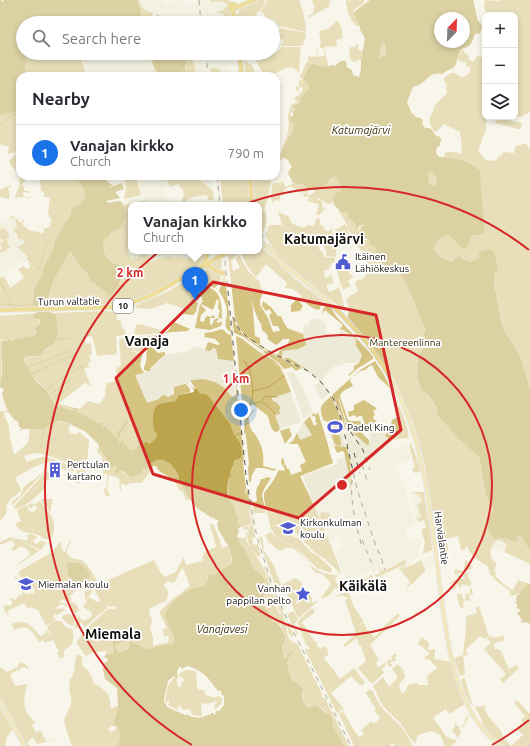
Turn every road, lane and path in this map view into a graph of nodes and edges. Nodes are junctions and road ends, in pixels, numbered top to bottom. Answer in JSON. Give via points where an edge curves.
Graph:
{"nodes":[{"id":1,"x":254,"y":0,"type":"edge"},
{"id":2,"x":233,"y":5,"type":"edge"},
{"id":3,"x":234,"y":16,"type":"edge"},
{"id":4,"x":240,"y":60,"type":"edge"},
{"id":5,"x":241,"y":72,"type":"edge"},
{"id":6,"x":250,"y":180,"type":"edge"},
{"id":7,"x":252,"y":202,"type":"edge"},
{"id":8,"x":262,"y":241,"type":"edge"},
{"id":9,"x":207,"y":254,"type":"edge"},
{"id":10,"x":208,"y":254,"type":"edge"},
{"id":11,"x":224,"y":254,"type":"edge"},
{"id":12,"x":218,"y":257,"type":"junction"},
{"id":13,"x":210,"y":262,"type":"junction"},
{"id":14,"x":201,"y":267,"type":"junction"},
{"id":15,"x":212,"y":269,"type":"junction"},
{"id":16,"x":223,"y":273,"type":"dead end"},
{"id":17,"x":0,"y":311,"type":"edge"},
{"id":18,"x":0,"y":700,"type":"edge"},
{"id":19,"x":24,"y":746,"type":"edge"},
{"id":20,"x":499,"y":746,"type":"edge"}],
"edges":[{"from":1,"to":2,"type":"highway"},
{"from":2,"to":3,"type":"highway"},
{"from":4,"to":5,"type":"highway"},
{"from":6,"to":7,"type":"highway"},
{"from":8,"to":20,"type":"main road","name":"Harvialantie","via":[[274,256],[340,313],[365,340],[382,364],[408,417],[420,458],[430,511],[453,664],[473,716]]},
{"from":9,"to":14,"type":"highway"},
{"from":10,"to":12,"type":"highway","via":[[210,257]]},
{"from":11,"to":12,"type":"highway","name":"Turun valtatie","number":"10","bridge":true},
{"from":12,"to":13,"type":"highway","name":"Turun valtatie","number":"10"},
{"from":13,"to":14,"type":"highway","name":"Turun valtatie","number":"10"},
{"from":13,"to":15,"type":"highway"},
{"from":14,"to":15,"type":"highway","via":[[207,265]]},
{"from":14,"to":17,"type":"highway","name":"Turun valtatie","number":"10","via":[[152,295],[124,306]]},
{"from":15,"to":16,"type":"highway"},
{"from":18,"to":19,"type":"main road"}]}
